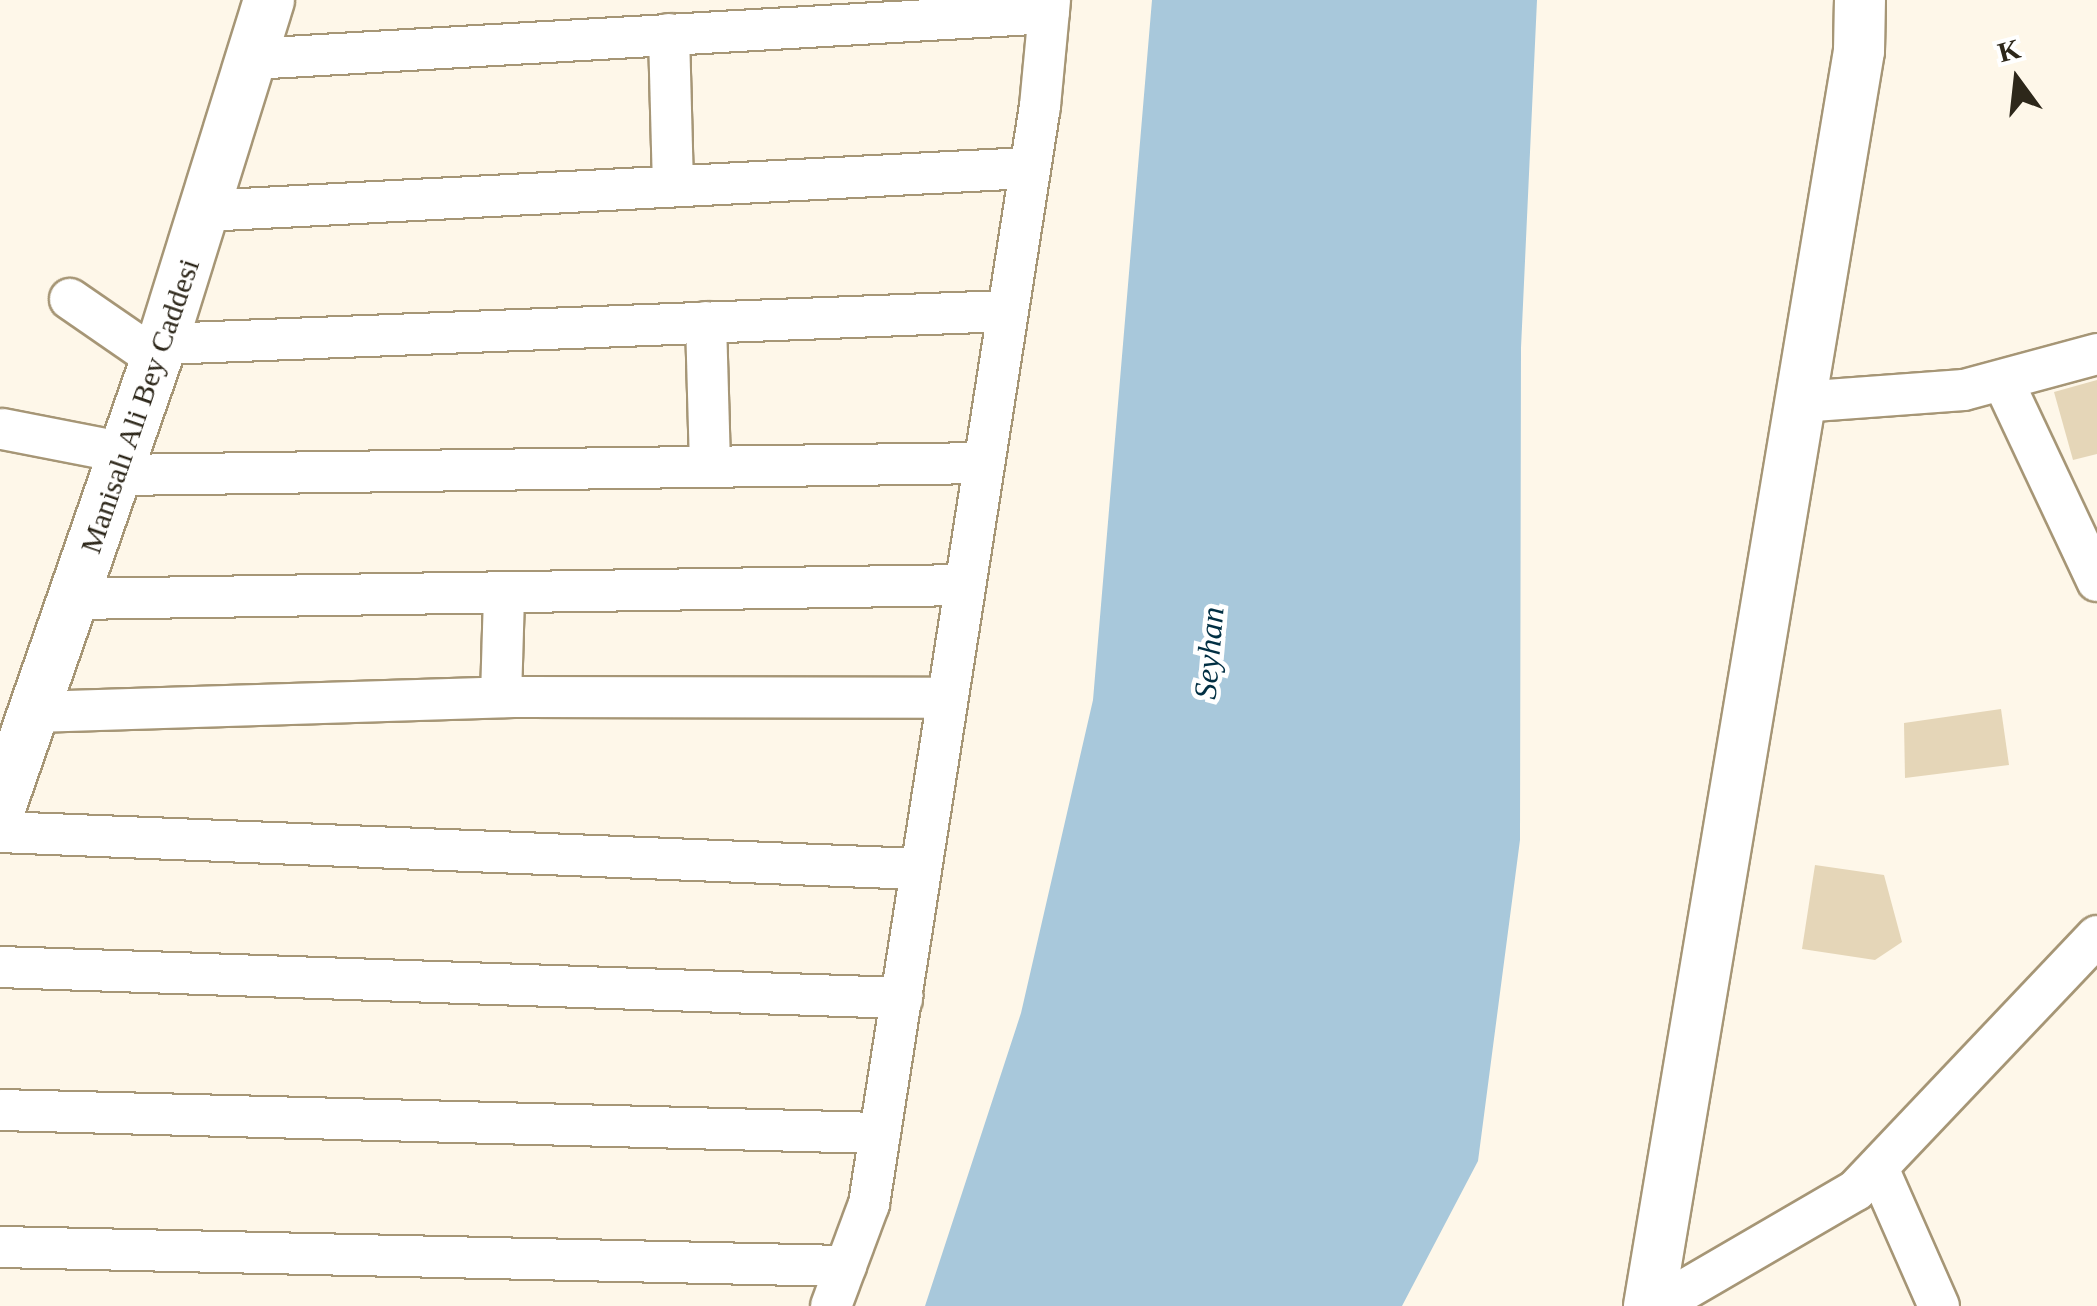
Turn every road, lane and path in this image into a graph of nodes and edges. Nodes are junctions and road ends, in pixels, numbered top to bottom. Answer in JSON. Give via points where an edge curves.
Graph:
{"nodes":[{"id":1,"x":268,"y":0,"type":"edge"},
{"id":2,"x":1860,"y":0,"type":"edge"},
{"id":3,"x":1050,"y":6,"type":"edge"},
{"id":4,"x":669,"y":34,"type":"junction"},
{"id":5,"x":252,"y":58,"type":"junction"},
{"id":6,"x":1028,"y":168,"type":"junction"},
{"id":7,"x":673,"y":185,"type":"junction"},
{"id":8,"x":204,"y":212,"type":"junction"},
{"id":9,"x":70,"y":299,"type":"dead end"},
{"id":10,"x":1006,"y":311,"type":"junction"},
{"id":11,"x":706,"y":322,"type":"junction"},
{"id":12,"x":160,"y":352,"type":"junction"},
{"id":13,"x":2097,"y":354,"type":"edge"},
{"id":14,"x":2004,"y":381,"type":"junction"},
{"id":15,"x":1800,"y":402,"type":"junction"},
{"id":16,"x":2,"y":429,"type":"dead end"},
{"id":17,"x":984,"y":463,"type":"junction"},
{"id":18,"x":121,"y":464,"type":"junction"},
{"id":19,"x":710,"y":465,"type":"junction"},
{"id":20,"x":2097,"y":581,"type":"edge"},
{"id":21,"x":962,"y":585,"type":"junction"},
{"id":22,"x":504,"y":593,"type":"junction"},
{"id":23,"x":75,"y":599,"type":"junction"},
{"id":24,"x":501,"y":697,"type":"junction"},
{"id":25,"x":946,"y":698,"type":"junction"},
{"id":26,"x":34,"y":712,"type":"junction"},
{"id":27,"x":0,"y":808,"type":"edge"},
{"id":28,"x":0,"y":832,"type":"edge"},
{"id":29,"x":918,"y":869,"type":"junction"},
{"id":30,"x":2097,"y":936,"type":"edge"},
{"id":31,"x":0,"y":967,"type":"edge"},
{"id":32,"x":902,"y":998,"type":"junction"},
{"id":33,"x":0,"y":1110,"type":"edge"},
{"id":34,"x":880,"y":1133,"type":"junction"},
{"id":35,"x":1878,"y":1168,"type":"junction"},
{"id":36,"x":0,"y":1246,"type":"edge"},
{"id":37,"x":846,"y":1266,"type":"junction"},
{"id":38,"x":831,"y":1306,"type":"edge"},
{"id":39,"x":1653,"y":1306,"type":"edge"},
{"id":40,"x":1938,"y":1306,"type":"edge"}],
"edges":[{"from":1,"to":5,"type":"main road","name":"Manisalı Ali Bey Caddesi"},
{"from":2,"to":15,"type":"main road","via":[[1859,51]]},
{"from":3,"to":4,"type":"street"},
{"from":3,"to":6,"type":"street"},
{"from":4,"to":5,"type":"street"},
{"from":4,"to":7,"type":"street"},
{"from":5,"to":8,"type":"main road","name":"Manisalı Ali Bey Caddesi"},
{"from":6,"to":7,"type":"street"},
{"from":6,"to":10,"type":"street"},
{"from":7,"to":8,"type":"street"},
{"from":8,"to":12,"type":"main road","name":"Manisalı Ali Bey Caddesi"},
{"from":9,"to":12,"type":"street"},
{"from":10,"to":11,"type":"street"},
{"from":10,"to":17,"type":"street"},
{"from":11,"to":12,"type":"street"},
{"from":11,"to":19,"type":"street"},
{"from":12,"to":18,"type":"main road","name":"Manisalı Ali Bey Caddesi"},
{"from":13,"to":14,"type":"street"},
{"from":14,"to":15,"type":"street"},
{"from":14,"to":20,"type":"street"},
{"from":15,"to":39,"type":"main road"},
{"from":16,"to":18,"type":"street"},
{"from":17,"to":19,"type":"street"},
{"from":17,"to":21,"type":"street"},
{"from":18,"to":19,"type":"street"},
{"from":18,"to":23,"type":"main road","name":"Manisalı Ali Bey Caddesi"},
{"from":21,"to":22,"type":"street"},
{"from":21,"to":25,"type":"street"},
{"from":22,"to":23,"type":"street"},
{"from":22,"to":24,"type":"street"},
{"from":23,"to":26,"type":"main road","name":"Manisalı Ali Bey Caddesi"},
{"from":24,"to":25,"type":"street"},
{"from":24,"to":26,"type":"street"},
{"from":25,"to":29,"type":"street"},
{"from":26,"to":27,"type":"main road","name":"Manisalı Ali Bey Caddesi"},
{"from":28,"to":29,"type":"street"},
{"from":29,"to":32,"type":"street"},
{"from":30,"to":35,"type":"street"},
{"from":31,"to":32,"type":"street"},
{"from":32,"to":34,"type":"street"},
{"from":33,"to":34,"type":"street"},
{"from":34,"to":37,"type":"street","via":[[869,1204]]},
{"from":35,"to":39,"type":"street","via":[[1856,1190]]},
{"from":35,"to":40,"type":"street"},
{"from":36,"to":37,"type":"street"},
{"from":37,"to":38,"type":"street"}]}
